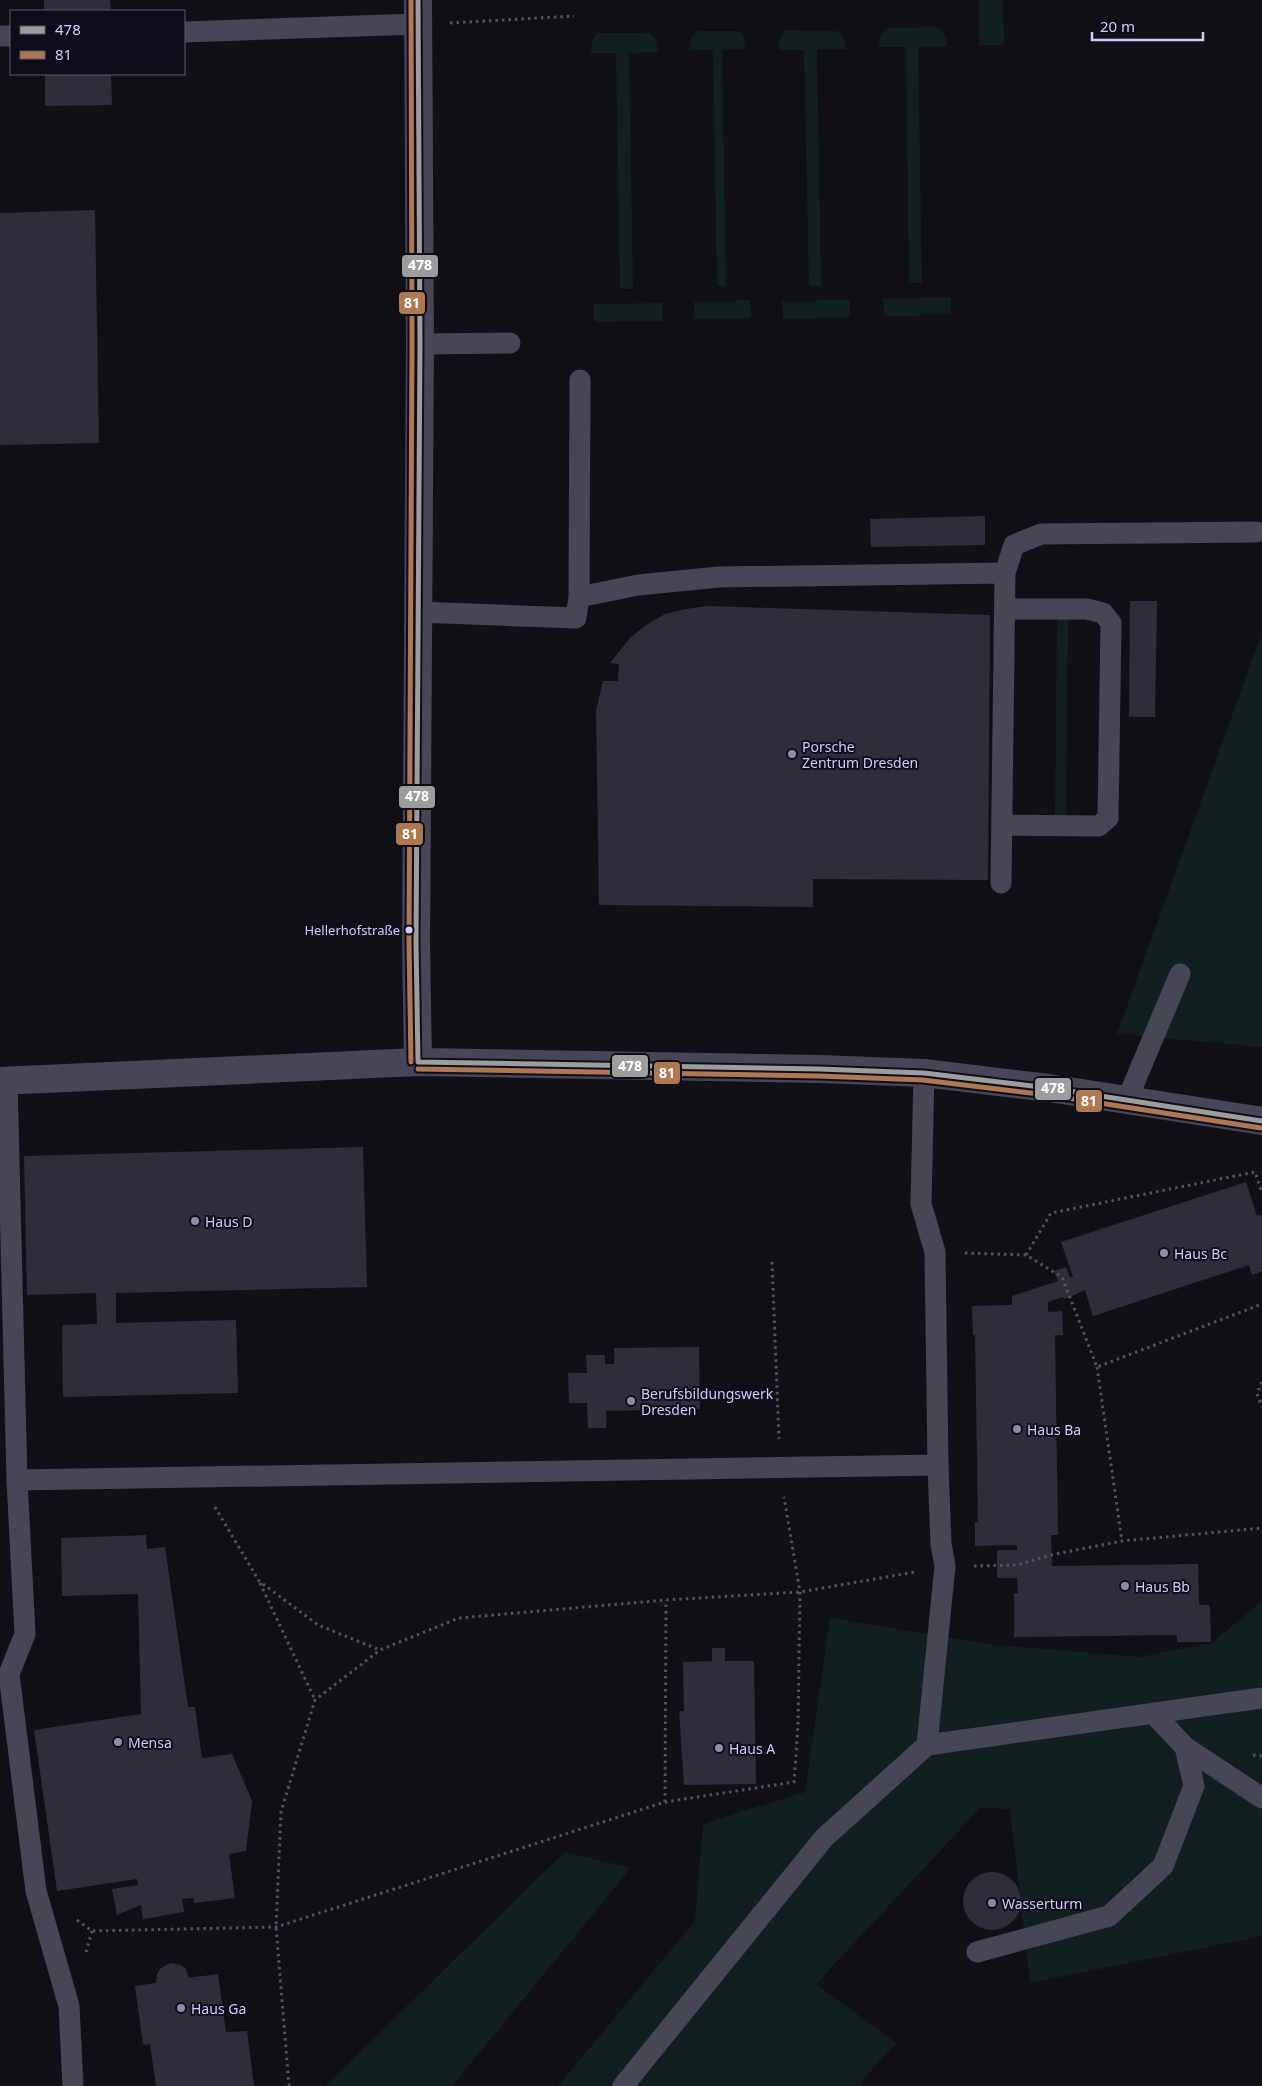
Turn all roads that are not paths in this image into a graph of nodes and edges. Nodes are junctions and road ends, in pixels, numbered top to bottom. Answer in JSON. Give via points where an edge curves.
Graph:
{"nodes":[{"id":1,"x":418,"y":12,"type":"edge"},
{"id":2,"x":185,"y":32,"type":"edge"},
{"id":3,"x":510,"y":343,"type":"dead end"},
{"id":4,"x":420,"y":344,"type":"junction"},
{"id":5,"x":580,"y":380,"type":"dead end"},
{"id":6,"x":1256,"y":532,"type":"dead end"},
{"id":7,"x":1005,"y":572,"type":"junction"},
{"id":8,"x":580,"y":597,"type":"junction"},
{"id":9,"x":1004,"y":609,"type":"junction"},
{"id":10,"x":418,"y":612,"type":"junction"},
{"id":11,"x":1002,"y":825,"type":"junction"},
{"id":12,"x":1001,"y":884,"type":"dead end"},
{"id":13,"x":1180,"y":974,"type":"dead end"},
{"id":14,"x":418,"y":1062,"type":"junction"},
{"id":15,"x":924,"y":1073,"type":"junction"},
{"id":16,"x":3,"y":1081,"type":"edge"},
{"id":17,"x":1127,"y":1100,"type":"junction"},
{"id":18,"x":1262,"y":1122,"type":"edge"},
{"id":19,"x":938,"y":1465,"type":"junction"},
{"id":20,"x":17,"y":1480,"type":"junction"},
{"id":21,"x":1262,"y":1698,"type":"edge"},
{"id":22,"x":1153,"y":1713,"type":"junction"},
{"id":23,"x":927,"y":1745,"type":"junction"},
{"id":24,"x":1185,"y":1747,"type":"junction"},
{"id":25,"x":1262,"y":1798,"type":"edge"},
{"id":26,"x":977,"y":1952,"type":"dead end"},
{"id":27,"x":73,"y":2086,"type":"edge"},
{"id":28,"x":623,"y":2086,"type":"edge"}],
"edges":[{"from":1,"to":2,"type":"lane"},
{"from":1,"to":4,"type":"street"},
{"from":3,"to":4,"type":"lane"},
{"from":4,"to":10,"type":"street"},
{"from":5,"to":8,"type":"lane"},
{"from":6,"to":7,"type":"lane","via":[[1041,534],[1014,545]]},
{"from":7,"to":8,"type":"lane","via":[[718,577],[638,585]]},
{"from":7,"to":9,"type":"lane"},
{"from":8,"to":10,"type":"lane","via":[[576,618]]},
{"from":9,"to":11,"type":"lane"},
{"from":9,"to":11,"type":"lane","via":[[1087,609],[1103,613],[1111,623],[1108,818],[1099,826]]},
{"from":10,"to":14,"type":"street"},
{"from":11,"to":12,"type":"lane"},
{"from":13,"to":17,"type":"lane"},
{"from":14,"to":15,"type":"street"},
{"from":14,"to":16,"type":"street"},
{"from":15,"to":17,"type":"street"},
{"from":15,"to":19,"type":"lane","via":[[921,1204],[935,1252]]},
{"from":16,"to":20,"type":"lane"},
{"from":17,"to":18,"type":"street"},
{"from":19,"to":20,"type":"lane"},
{"from":19,"to":23,"type":"lane","via":[[945,1566]]},
{"from":20,"to":27,"type":"lane","via":[[25,1634],[9,1674],[36,1891],[69,2006]]},
{"from":21,"to":22,"type":"lane"},
{"from":22,"to":23,"type":"lane"},
{"from":22,"to":24,"type":"lane"},
{"from":23,"to":28,"type":"lane","via":[[824,1838]]},
{"from":24,"to":25,"type":"lane"},
{"from":24,"to":26,"type":"lane","via":[[1194,1786],[1163,1866],[1109,1916]]}]}
